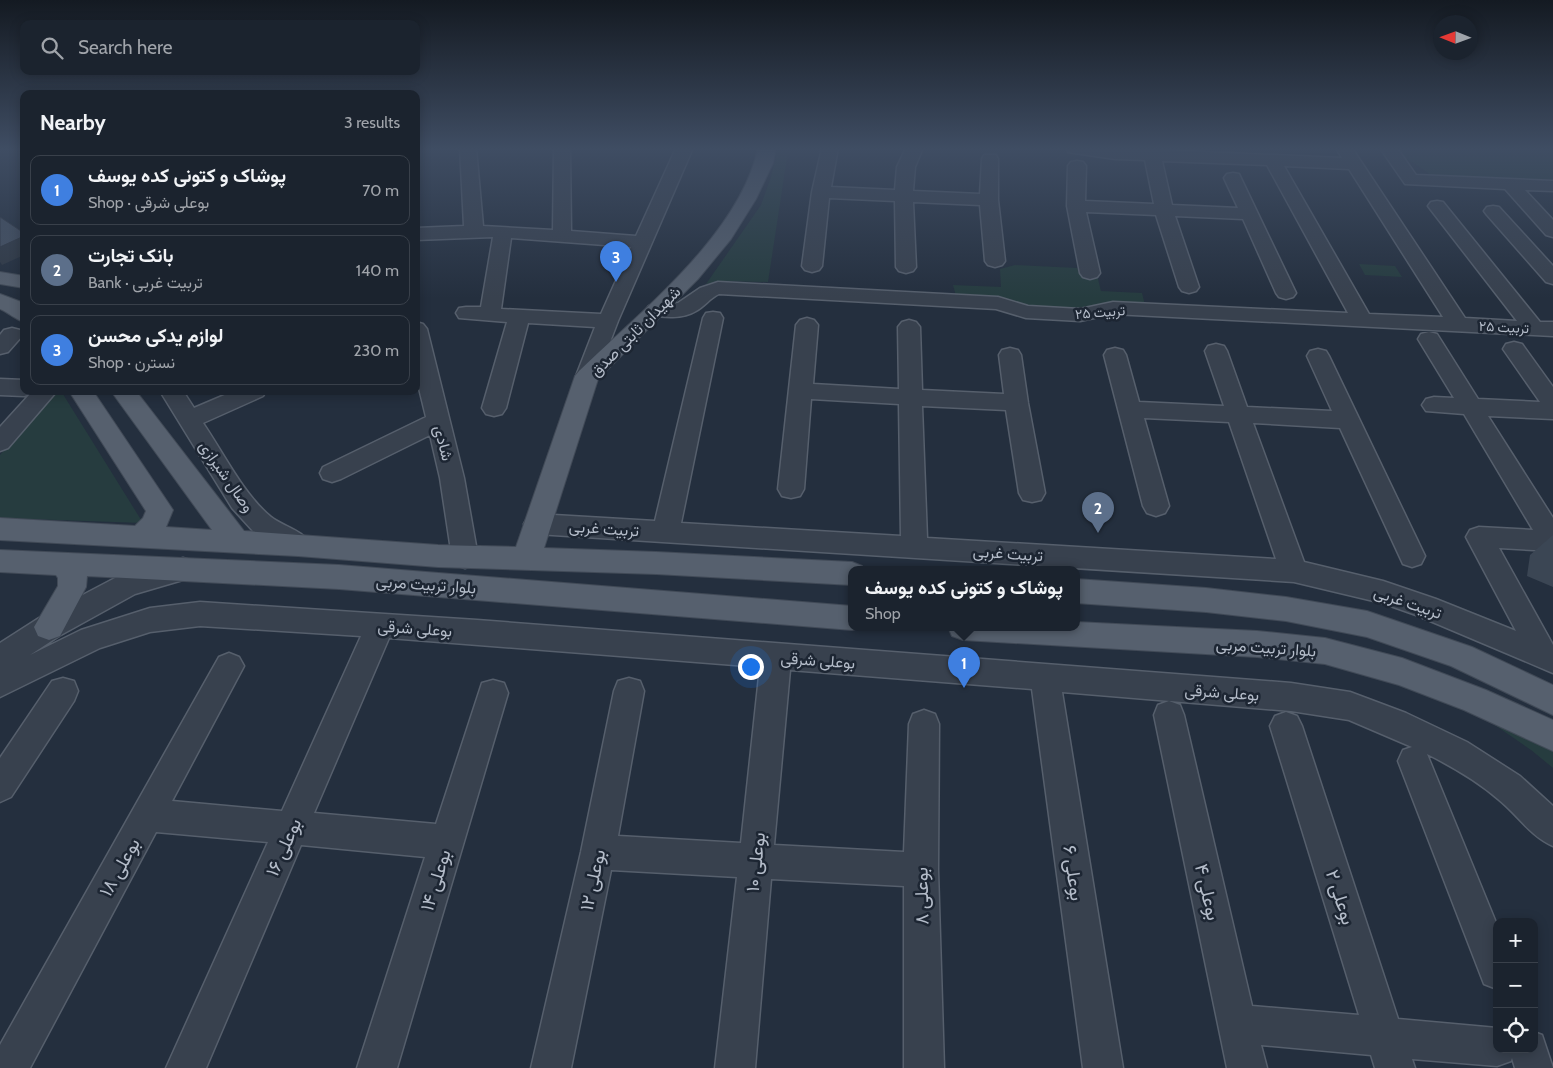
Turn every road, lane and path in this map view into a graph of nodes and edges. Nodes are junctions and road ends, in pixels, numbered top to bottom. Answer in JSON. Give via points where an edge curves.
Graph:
{"nodes":[{"id":1,"x":472,"y":198,"type":"edge"},
{"id":2,"x":562,"y":198,"type":"edge"},
{"id":3,"x":663,"y":198,"type":"edge"},
{"id":4,"x":749,"y":198,"type":"edge"},
{"id":5,"x":820,"y":198,"type":"edge"},
{"id":6,"x":904,"y":198,"type":"edge"},
{"id":7,"x":952,"y":198,"type":"edge"},
{"id":8,"x":1076,"y":198,"type":"edge"},
{"id":9,"x":1161,"y":198,"type":"edge"},
{"id":10,"x":1243,"y":198,"type":"edge"},
{"id":11,"x":1293,"y":198,"type":"edge"},
{"id":12,"x":1389,"y":198,"type":"edge"},
{"id":13,"x":1523,"y":198,"type":"edge"},
{"id":14,"x":989,"y":200,"type":"joint"},
{"id":15,"x":1076,"y":206,"type":"junction"},
{"id":16,"x":1438,"y":206,"type":"dead end"},
{"id":17,"x":1164,"y":210,"type":"junction"},
{"id":18,"x":1493,"y":211,"type":"dead end"},
{"id":19,"x":1250,"y":214,"type":"junction"},
{"id":20,"x":474,"y":231,"type":"junction"},
{"id":21,"x":1553,"y":231,"type":"edge"},
{"id":22,"x":503,"y":232,"type":"junction"},
{"id":23,"x":420,"y":234,"type":"edge"},
{"id":24,"x":562,"y":236,"type":"junction"},
{"id":25,"x":643,"y":242,"type":"junction"},
{"id":26,"x":995,"y":261,"type":"dead end"},
{"id":27,"x":812,"y":266,"type":"dead end"},
{"id":28,"x":906,"y":267,"type":"dead end"},
{"id":29,"x":1090,"y":273,"type":"dead end"},
{"id":30,"x":1553,"y":278,"type":"edge"},
{"id":31,"x":1189,"y":288,"type":"dead end"},
{"id":32,"x":1286,"y":293,"type":"dead end"},
{"id":33,"x":0,"y":301,"type":"edge"},
{"id":34,"x":656,"y":310,"type":"junction"},
{"id":35,"x":20,"y":311,"type":"edge"},
{"id":36,"x":466,"y":313,"type":"dead end"},
{"id":37,"x":490,"y":315,"type":"junction"},
{"id":38,"x":519,"y":317,"type":"junction"},
{"id":39,"x":713,"y":318,"type":"dead end"},
{"id":40,"x":1363,"y":321,"type":"junction"},
{"id":41,"x":608,"y":322,"type":"junction"},
{"id":42,"x":807,"y":324,"type":"dead end"},
{"id":43,"x":1459,"y":325,"type":"junction"},
{"id":44,"x":909,"y":327,"type":"dead end"},
{"id":45,"x":1543,"y":329,"type":"edge"},
{"id":46,"x":1429,"y":338,"type":"dead end"},
{"id":47,"x":420,"y":347,"type":"edge"},
{"id":48,"x":1514,"y":350,"type":"dead end"},
{"id":49,"x":1216,"y":351,"type":"dead end"},
{"id":50,"x":1010,"y":355,"type":"dead end"},
{"id":51,"x":1115,"y":355,"type":"dead end"},
{"id":52,"x":1318,"y":356,"type":"dead end"},
{"id":53,"x":587,"y":376,"type":"junction"},
{"id":54,"x":0,"y":387,"type":"edge"},
{"id":55,"x":20,"y":388,"type":"edge"},
{"id":56,"x":800,"y":391,"type":"junction"},
{"id":57,"x":42,"y":395,"type":"edge"},
{"id":58,"x":90,"y":395,"type":"edge"},
{"id":59,"x":126,"y":395,"type":"edge"},
{"id":60,"x":172,"y":395,"type":"edge"},
{"id":61,"x":246,"y":395,"type":"edge"},
{"id":62,"x":911,"y":397,"type":"junction"},
{"id":63,"x":1016,"y":403,"type":"junction"},
{"id":64,"x":1434,"y":405,"type":"dead end"},
{"id":65,"x":1473,"y":407,"type":"junction"},
{"id":66,"x":494,"y":408,"type":"dead end"},
{"id":67,"x":1548,"y":408,"type":"edge"},
{"id":68,"x":1129,"y":409,"type":"junction"},
{"id":69,"x":1239,"y":414,"type":"junction"},
{"id":70,"x":188,"y":420,"type":"junction"},
{"id":71,"x":1347,"y":420,"type":"junction"},
{"id":72,"x":438,"y":421,"type":"junction"},
{"id":73,"x":1553,"y":430,"type":"edge"},
{"id":74,"x":0,"y":442,"type":"edge"},
{"id":75,"x":332,"y":474,"type":"dead end"},
{"id":76,"x":791,"y":489,"type":"dead end"},
{"id":77,"x":1032,"y":492,"type":"dead end"},
{"id":78,"x":1156,"y":506,"type":"dead end"},
{"id":79,"x":160,"y":510,"type":"junction"},
{"id":80,"x":210,"y":510,"type":"junction"},
{"id":81,"x":538,"y":524,"type":"junction"},
{"id":82,"x":0,"y":529,"type":"edge"},
{"id":83,"x":666,"y":532,"type":"junction"},
{"id":84,"x":141,"y":537,"type":"junction"},
{"id":85,"x":1553,"y":541,"type":"edge"},
{"id":86,"x":237,"y":542,"type":"junction"},
{"id":87,"x":298,"y":545,"type":"junction"},
{"id":88,"x":914,"y":547,"type":"junction"},
{"id":89,"x":1412,"y":556,"type":"dead end"},
{"id":90,"x":465,"y":558,"type":"junction"},
{"id":91,"x":526,"y":559,"type":"junction"},
{"id":92,"x":0,"y":562,"type":"edge"},
{"id":93,"x":63,"y":564,"type":"junction"},
{"id":94,"x":184,"y":569,"type":"junction"},
{"id":95,"x":1294,"y":571,"type":"junction"},
{"id":96,"x":844,"y":574,"type":"edge"},
{"id":97,"x":1080,"y":591,"type":"edge"},
{"id":98,"x":843,"y":616,"type":"edge"},
{"id":99,"x":380,"y":626,"type":"junction"},
{"id":100,"x":49,"y":627,"type":"junction"},
{"id":101,"x":1015,"y":631,"type":"edge"},
{"id":102,"x":776,"y":657,"type":"junction"},
{"id":103,"x":1548,"y":658,"type":"edge"},
{"id":104,"x":0,"y":659,"type":"edge"},
{"id":105,"x":229,"y":666,"type":"dead end"},
{"id":106,"x":1045,"y":678,"type":"junction"},
{"id":107,"x":0,"y":684,"type":"edge"},
{"id":108,"x":63,"y":691,"type":"dead end"},
{"id":109,"x":629,"y":691,"type":"dead end"},
{"id":110,"x":493,"y":692,"type":"dead end"},
{"id":111,"x":1553,"y":701,"type":"edge"},
{"id":112,"x":1169,"y":715,"type":"dead end"},
{"id":113,"x":924,"y":724,"type":"dead end"},
{"id":114,"x":1286,"y":726,"type":"dead end"},
{"id":115,"x":1553,"y":736,"type":"edge"},
{"id":116,"x":1414,"y":761,"type":"dead end"},
{"id":117,"x":0,"y":786,"type":"edge"},
{"id":118,"x":147,"y":815,"type":"junction"},
{"id":119,"x":291,"y":828,"type":"junction"},
{"id":120,"x":1553,"y":829,"type":"edge"},
{"id":121,"x":447,"y":842,"type":"junction"},
{"id":122,"x":598,"y":852,"type":"junction"},
{"id":123,"x":754,"y":862,"type":"junction"},
{"id":124,"x":921,"y":870,"type":"junction"},
{"id":125,"x":1494,"y":963,"type":"edge"},
{"id":126,"x":1237,"y":1024,"type":"junction"},
{"id":127,"x":1390,"y":1052,"type":"edge"},
{"id":128,"x":1493,"y":1053,"type":"edge"},
{"id":129,"x":9,"y":1068,"type":"edge"},
{"id":130,"x":186,"y":1068,"type":"edge"},
{"id":131,"x":377,"y":1068,"type":"edge"},
{"id":132,"x":551,"y":1068,"type":"edge"},
{"id":133,"x":735,"y":1068,"type":"edge"},
{"id":134,"x":924,"y":1068,"type":"edge"},
{"id":135,"x":1103,"y":1068,"type":"edge"},
{"id":136,"x":1247,"y":1068,"type":"edge"}],
"edges":[{"from":1,"to":20,"type":"street"},
{"from":2,"to":24,"type":"street"},
{"from":3,"to":25,"type":"street"},
{"from":4,"to":34,"type":"main road","name":"شهیدان ثابتی صدق","via":[[724,235]]},
{"from":5,"to":27,"type":"street"},
{"from":6,"to":28,"type":"street"},
{"from":7,"to":14,"type":"street"},
{"from":8,"to":15,"type":"street"},
{"from":9,"to":17,"type":"street"},
{"from":10,"to":19,"type":"street"},
{"from":11,"to":40,"type":"street"},
{"from":12,"to":43,"type":"street"},
{"from":13,"to":21,"type":"street"},
{"from":14,"to":26,"type":"street"},
{"from":15,"to":17,"type":"street"},
{"from":15,"to":29,"type":"street"},
{"from":16,"to":45,"type":"street"},
{"from":17,"to":19,"type":"street"},
{"from":17,"to":31,"type":"street"},
{"from":18,"to":30,"type":"street"},
{"from":19,"to":32,"type":"street"},
{"from":20,"to":22,"type":"street"},
{"from":20,"to":23,"type":"street"},
{"from":22,"to":24,"type":"street"},
{"from":22,"to":37,"type":"street"},
{"from":24,"to":25,"type":"street"},
{"from":25,"to":41,"type":"street"},
{"from":33,"to":35,"type":"main road"},
{"from":34,"to":40,"type":"street","name":"تربیت ۲۵","via":[[682,309],[706,291],[718,288],[998,303],[1026,312],[1080,315],[1113,308]]},
{"from":34,"to":53,"type":"main road","name":"شهیدان ثابتی صدق"},
{"from":36,"to":37,"type":"street"},
{"from":37,"to":38,"type":"street"},
{"from":38,"to":41,"type":"street"},
{"from":38,"to":66,"type":"street"},
{"from":39,"to":83,"type":"street"},
{"from":40,"to":43,"type":"street","name":"تربیت ۲۵"},
{"from":41,"to":53,"type":"street"},
{"from":42,"to":56,"type":"street"},
{"from":43,"to":45,"type":"street","name":"تربیت ۲۵"},
{"from":44,"to":62,"type":"street"},
{"from":46,"to":65,"type":"street"},
{"from":47,"to":72,"type":"street","name":"شادی"},
{"from":48,"to":67,"type":"street"},
{"from":49,"to":69,"type":"street"},
{"from":50,"to":63,"type":"street"},
{"from":51,"to":68,"type":"street"},
{"from":52,"to":71,"type":"street"},
{"from":53,"to":81,"type":"main road","name":"شهیدان ثابتی صدق"},
{"from":54,"to":55,"type":"street"},
{"from":56,"to":62,"type":"street"},
{"from":56,"to":76,"type":"street"},
{"from":57,"to":74,"type":"street"},
{"from":58,"to":79,"type":"main road"},
{"from":59,"to":80,"type":"main road"},
{"from":60,"to":70,"type":"street","name":"وصال شیرازی"},
{"from":61,"to":70,"type":"street"},
{"from":62,"to":63,"type":"street"},
{"from":62,"to":88,"type":"street"},
{"from":63,"to":77,"type":"street"},
{"from":64,"to":65,"type":"street"},
{"from":65,"to":67,"type":"street"},
{"from":65,"to":85,"type":"street"},
{"from":67,"to":73,"type":"street"},
{"from":68,"to":69,"type":"street"},
{"from":68,"to":78,"type":"street"},
{"from":69,"to":71,"type":"street"},
{"from":69,"to":95,"type":"street"},
{"from":70,"to":87,"type":"street","name":"وصال شیرازی","via":[[241,501],[262,524]]},
{"from":71,"to":89,"type":"street"},
{"from":72,"to":75,"type":"street"},
{"from":72,"to":90,"type":"street","name":"شادی","via":[[452,478]]},
{"from":79,"to":80,"type":"main road","via":[[163,523],[170,530],[181,531],[195,529],[206,520]]},
{"from":79,"to":84,"type":"main road","via":[[154,524]]},
{"from":80,"to":86,"type":"main road"},
{"from":81,"to":83,"type":"street","name":"تربیت غربی"},
{"from":81,"to":91,"type":"main road","name":"شهیدان ثابتی صدق"},
{"from":82,"to":84,"type":"main road","name":"بلوار تربیت مربی"},
{"from":83,"to":88,"type":"street","name":"تربیت غربی"},
{"from":84,"to":86,"type":"main road","name":"بلوار تربیت مربی"},
{"from":85,"to":103,"type":"street","via":[[1479,537]]},
{"from":86,"to":87,"type":"main road","name":"بلوار تربیت مربی"},
{"from":87,"to":90,"type":"main road","name":"بلوار تربیت مربی"},
{"from":88,"to":95,"type":"street","name":"تربیت غربی"},
{"from":90,"to":91,"type":"main road","name":"بلوار تربیت مربی"},
{"from":91,"to":96,"type":"main road","name":"بلوار تربیت مربی"},
{"from":92,"to":93,"type":"main road","name":"بلوار تربیت مربی"},
{"from":93,"to":94,"type":"main road","name":"بلوار تربیت مربی"},
{"from":93,"to":100,"type":"main road","via":[[73,575],[72,587]]},
{"from":94,"to":98,"type":"main road","name":"بلوار تربیت مربی","via":[[339,577]]},
{"from":94,"to":100,"type":"street","via":[[127,585]]},
{"from":95,"to":103,"type":"street","name":"تربیت غربی","via":[[1392,595]]},
{"from":97,"to":111,"type":"main road","via":[[1286,609],[1367,624],[1460,656]]},
{"from":99,"to":102,"type":"street","name":"بوعلی شرقی"},
{"from":99,"to":107,"type":"street","name":"بوعلی شرقی","via":[[200,614],[150,620],[91,639]]},
{"from":99,"to":119,"type":"street","name":"بوعلی ۱۶"},
{"from":100,"to":104,"type":"street"},
{"from":101,"to":115,"type":"main road","name":"بلوار تربیت مربی","via":[[1257,644],[1325,651],[1411,676],[1475,700]]},
{"from":102,"to":106,"type":"street","name":"بوعلی شرقی"},
{"from":102,"to":123,"type":"street","name":"بوعلی ۱۰"},
{"from":105,"to":118,"type":"street","name":"بوعلی ۱۸"},
{"from":106,"to":120,"type":"street","name":"بوعلی شرقی","via":[[1291,697],[1350,706],[1396,723],[1456,752],[1509,787]]},
{"from":106,"to":135,"type":"street","name":"بوعلی ۶"},
{"from":108,"to":117,"type":"street"},
{"from":109,"to":122,"type":"street","name":"بوعلی ۱۲"},
{"from":110,"to":121,"type":"street","name":"بوعلی ۱۴"},
{"from":112,"to":126,"type":"street","name":"بوعلی ۴"},
{"from":113,"to":124,"type":"street","name":"بوعلی ۸"},
{"from":114,"to":127,"type":"street","name":"بوعلی ۲"},
{"from":116,"to":125,"type":"street"},
{"from":118,"to":119,"type":"street"},
{"from":118,"to":129,"type":"street","name":"بوعلی ۱۸"},
{"from":119,"to":121,"type":"street"},
{"from":119,"to":130,"type":"street","name":"بوعلی ۱۶"},
{"from":121,"to":131,"type":"street","name":"بوعلی ۱۴"},
{"from":122,"to":123,"type":"street"},
{"from":122,"to":132,"type":"street","name":"بوعلی ۱۲"},
{"from":123,"to":124,"type":"street"},
{"from":123,"to":133,"type":"street","name":"بوعلی ۱۰"},
{"from":124,"to":134,"type":"street","name":"بوعلی ۸"},
{"from":126,"to":127,"type":"street"},
{"from":126,"to":136,"type":"street","name":"بوعلی ۴"},
{"from":127,"to":128,"type":"street"}]}
